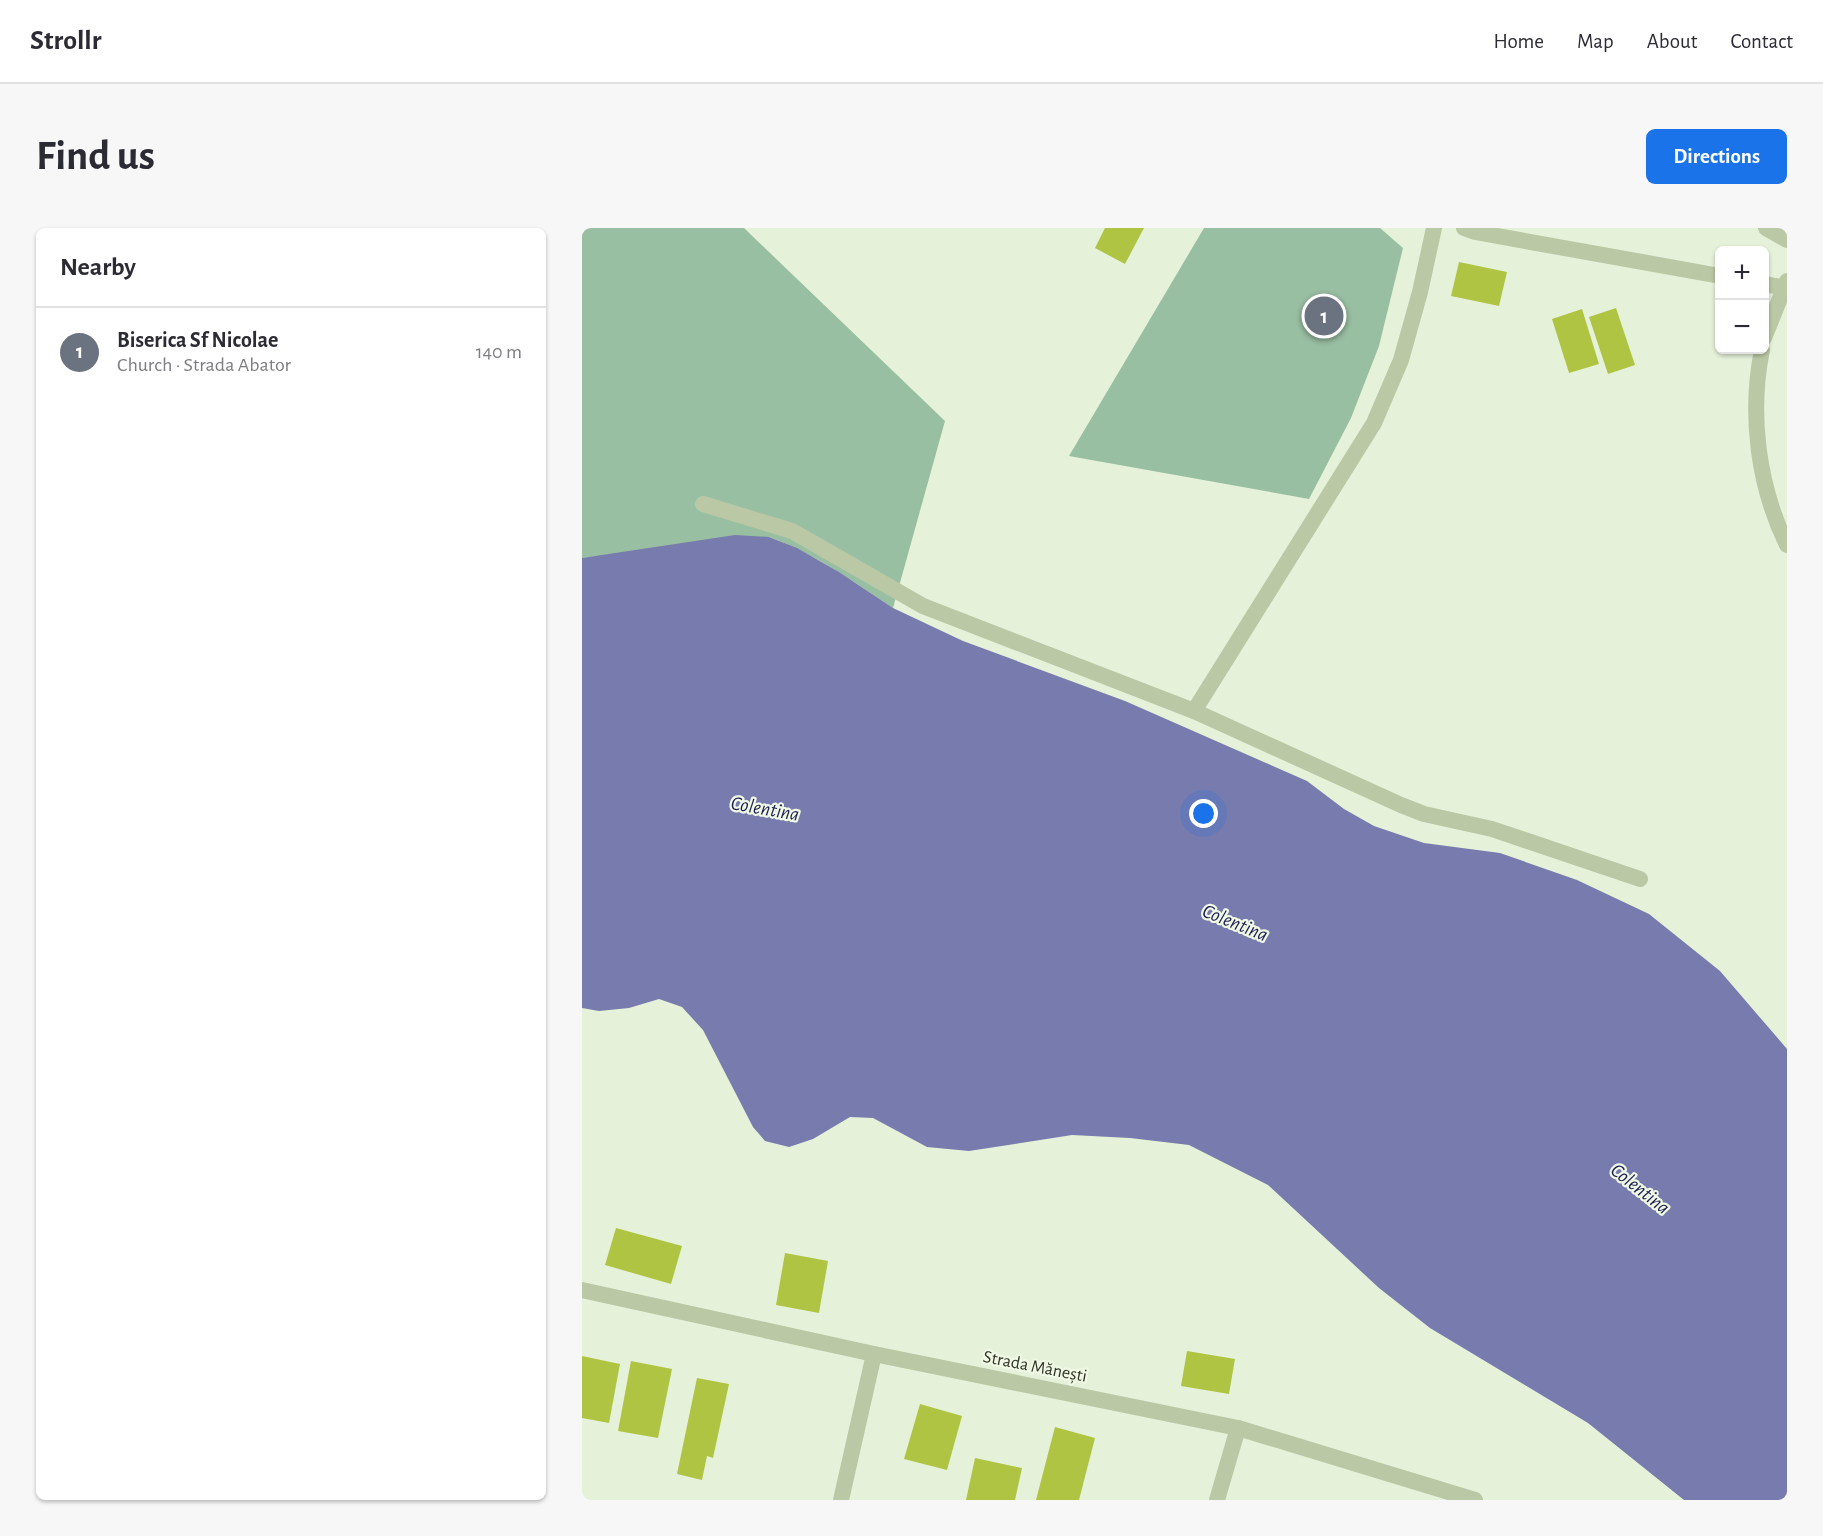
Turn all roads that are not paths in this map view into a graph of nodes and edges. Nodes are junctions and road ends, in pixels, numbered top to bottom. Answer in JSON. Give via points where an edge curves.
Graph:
{"nodes":[{"id":1,"x":1434,"y":228,"type":"edge"},
{"id":2,"x":1464,"y":228,"type":"edge"},
{"id":3,"x":1766,"y":228,"type":"edge"},
{"id":4,"x":1787,"y":240,"type":"edge"},
{"id":5,"x":1715,"y":275,"type":"edge"},
{"id":6,"x":1769,"y":284,"type":"edge"},
{"id":7,"x":1786,"y":286,"type":"edge"},
{"id":8,"x":1769,"y":326,"type":"edge"},
{"id":9,"x":1761,"y":354,"type":"edge"},
{"id":10,"x":704,"y":504,"type":"dead end"},
{"id":11,"x":1787,"y":545,"type":"edge"},
{"id":12,"x":1194,"y":711,"type":"junction"},
{"id":13,"x":1640,"y":879,"type":"dead end"},
{"id":14,"x":582,"y":1290,"type":"edge"},
{"id":15,"x":874,"y":1354,"type":"junction"},
{"id":16,"x":1238,"y":1428,"type":"junction"},
{"id":17,"x":841,"y":1500,"type":"edge"},
{"id":18,"x":1217,"y":1500,"type":"edge"},
{"id":19,"x":1475,"y":1500,"type":"edge"}],
"edges":[{"from":1,"to":12,"type":"street","via":[[1401,360],[1374,423]]},
{"from":2,"to":5,"type":"street"},
{"from":3,"to":4,"type":"street"},
{"from":6,"to":7,"type":"street"},
{"from":7,"to":8,"type":"street"},
{"from":9,"to":11,"type":"street","via":[[1755,406],[1759,446],[1765,483]]},
{"from":10,"to":12,"type":"street","via":[[792,531],[923,606]]},
{"from":12,"to":13,"type":"street","via":[[1401,806],[1492,828]]},
{"from":14,"to":15,"type":"street","name":"Strada Mănești"},
{"from":15,"to":16,"type":"street","name":"Strada Mănești"},
{"from":15,"to":17,"type":"street"},
{"from":16,"to":18,"type":"street"},
{"from":16,"to":19,"type":"street","name":"Strada Mănești"}]}
